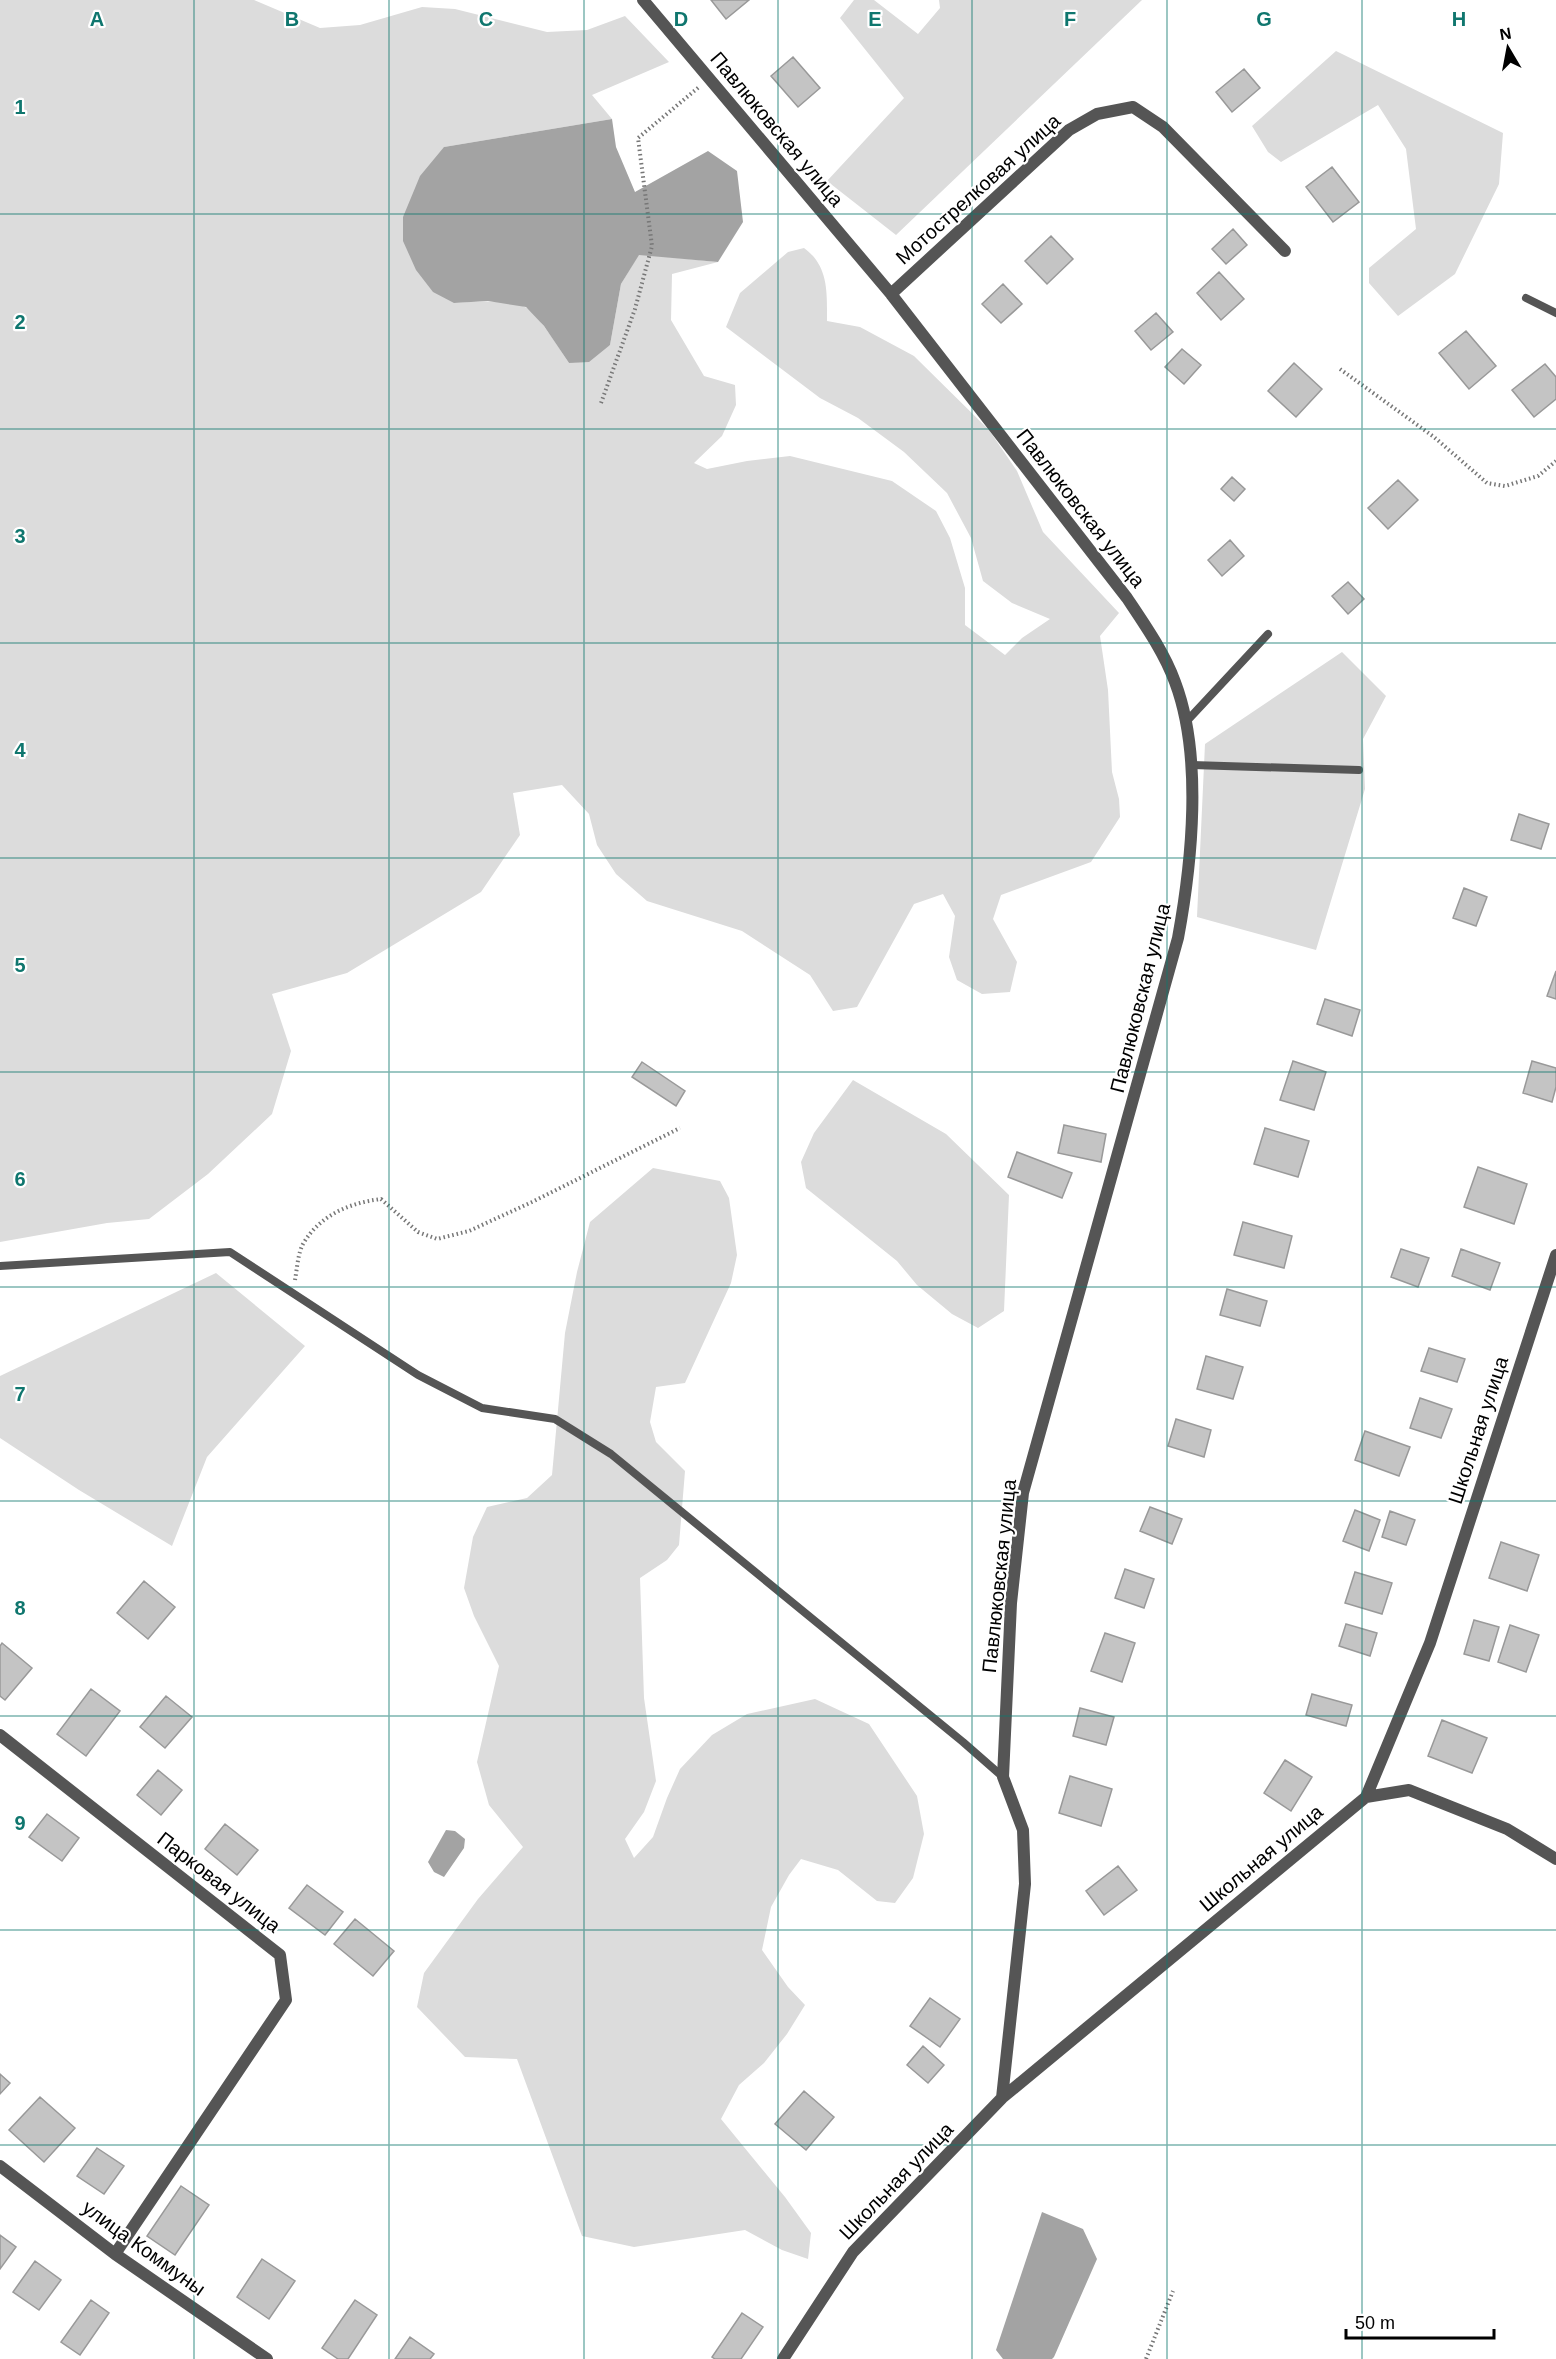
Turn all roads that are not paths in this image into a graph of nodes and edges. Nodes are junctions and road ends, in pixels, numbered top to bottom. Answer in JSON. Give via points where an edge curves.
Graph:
{"nodes":[{"id":1,"x":643,"y":0,"type":"edge"},
{"id":2,"x":1286,"y":251,"type":"dead end"},
{"id":3,"x":891,"y":294,"type":"junction"},
{"id":4,"x":1526,"y":298,"type":"dead end"},
{"id":5,"x":1556,"y":313,"type":"edge"},
{"id":6,"x":1268,"y":634,"type":"dead end"},
{"id":7,"x":1185,"y":723,"type":"junction"},
{"id":8,"x":1192,"y":765,"type":"junction"},
{"id":9,"x":1359,"y":770,"type":"dead end"},
{"id":10,"x":1556,"y":1255,"type":"edge"},
{"id":11,"x":0,"y":1266,"type":"edge"},
{"id":12,"x":0,"y":1735,"type":"edge"},
{"id":13,"x":1003,"y":1777,"type":"junction"},
{"id":14,"x":1366,"y":1797,"type":"junction"},
{"id":15,"x":1556,"y":1859,"type":"edge"},
{"id":16,"x":1002,"y":2098,"type":"junction"},
{"id":17,"x":0,"y":2166,"type":"edge"},
{"id":18,"x":116,"y":2254,"type":"junction"},
{"id":19,"x":267,"y":2359,"type":"edge"},
{"id":20,"x":783,"y":2359,"type":"edge"}],
"edges":[{"from":1,"to":3,"type":"street","name":"Павлюковская улица"},
{"from":2,"to":3,"type":"street","name":"Мотострелковая улица","via":[[1163,127],[1133,107],[1122,108],[1097,114],[1070,130]]},
{"from":3,"to":7,"type":"street","name":"Павлюковская улица","via":[[1127,598],[1166,661]]},
{"from":4,"to":5,"type":"lane"},
{"from":6,"to":7,"type":"lane"},
{"from":7,"to":8,"type":"street","name":"Павлюковская улица"},
{"from":8,"to":9,"type":"lane"},
{"from":8,"to":13,"type":"street","name":"Павлюковская улица","via":[[1190,845],[1178,938],[1023,1493],[1011,1603]]},
{"from":10,"to":14,"type":"street","name":"Школьная улица","via":[[1430,1643]]},
{"from":11,"to":13,"type":"lane","via":[[230,1252],[418,1375],[482,1408],[555,1419],[611,1454]]},
{"from":12,"to":18,"type":"street","name":"Парковая улица","via":[[279,1955],[286,2000]]},
{"from":13,"to":16,"type":"street","name":"Павлюковская улица","via":[[1023,1830],[1026,1864]]},
{"from":14,"to":15,"type":"street","via":[[1409,1790],[1507,1829]]},
{"from":14,"to":16,"type":"street","name":"Школьная улица"},
{"from":16,"to":20,"type":"street","name":"Школьная улица","via":[[853,2252]]},
{"from":17,"to":18,"type":"street","name":"улица Коммуны"},
{"from":18,"to":19,"type":"street","name":"улица Коммуны"}]}
